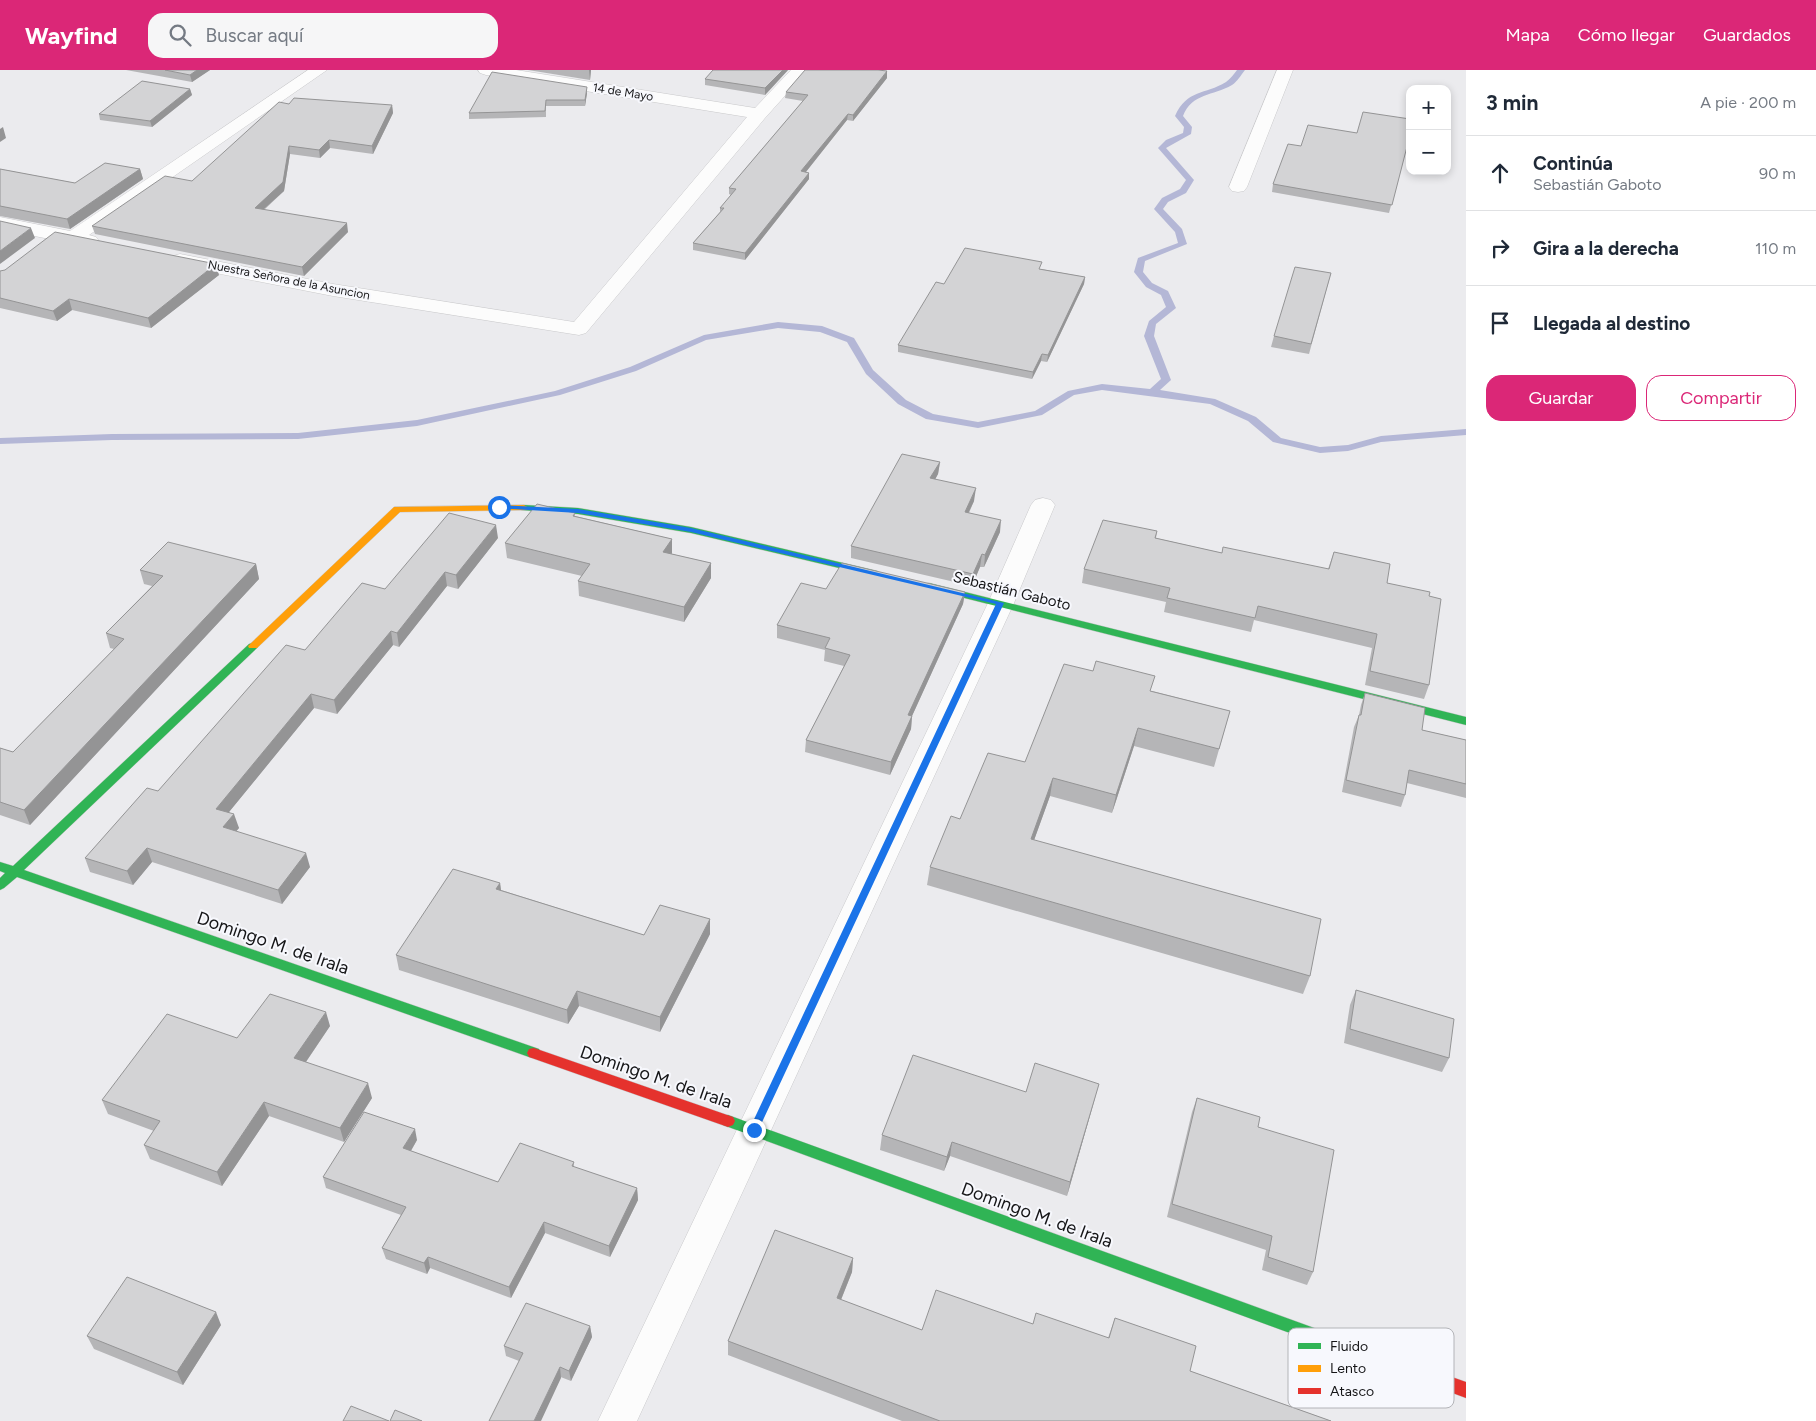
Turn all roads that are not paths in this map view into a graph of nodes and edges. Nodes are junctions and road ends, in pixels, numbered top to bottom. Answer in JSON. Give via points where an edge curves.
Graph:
{"nodes":[{"id":1,"x":319,"y":70,"type":"edge"},
{"id":2,"x":486,"y":70,"type":"edge"},
{"id":3,"x":800,"y":70,"type":"edge"},
{"id":4,"x":1285,"y":70,"type":"edge"},
{"id":5,"x":759,"y":114,"type":"junction"},
{"id":6,"x":1238,"y":187,"type":"dead end"},
{"id":7,"x":0,"y":223,"type":"edge"},
{"id":8,"x":56,"y":239,"type":"junction"},
{"id":9,"x":111,"y":246,"type":"edge"},
{"id":10,"x":160,"y":255,"type":"edge"},
{"id":11,"x":1043,"y":505,"type":"dead end"},
{"id":12,"x":884,"y":576,"type":"edge"},
{"id":13,"x":914,"y":582,"type":"edge"},
{"id":14,"x":1001,"y":603,"type":"junction"},
{"id":15,"x":1466,"y":721,"type":"edge"},
{"id":16,"x":0,"y":866,"type":"edge"},
{"id":17,"x":14,"y":871,"type":"junction"},
{"id":18,"x":0,"y":885,"type":"edge"},
{"id":19,"x":754,"y":1130,"type":"junction"},
{"id":20,"x":1296,"y":1328,"type":"edge"},
{"id":21,"x":1454,"y":1386,"type":"edge"},
{"id":22,"x":1466,"y":1390,"type":"edge"},
{"id":23,"x":617,"y":1421,"type":"edge"}],
"edges":[{"from":1,"to":8,"type":"street"},
{"from":2,"to":5,"type":"street","name":"14 de Mayo"},
{"from":3,"to":5,"type":"street"},
{"from":4,"to":6,"type":"street"},
{"from":5,"to":10,"type":"street","name":"Nuestra Señora de la Asuncion","via":[[579,329],[333,290]]},
{"from":7,"to":8,"type":"street"},
{"from":8,"to":9,"type":"street"},
{"from":11,"to":14,"type":"street"},
{"from":12,"to":17,"type":"street","via":[[691,530],[578,511],[499,507],[397,509]]},
{"from":13,"to":14,"type":"street","name":"Sebastián Gaboto"},
{"from":14,"to":15,"type":"street","name":"Sebastián Gaboto"},
{"from":14,"to":19,"type":"street"},
{"from":16,"to":17,"type":"street","name":"Domingo M. de Irala"},
{"from":17,"to":18,"type":"street"},
{"from":17,"to":19,"type":"street","name":"Domingo M. de Irala"},
{"from":19,"to":20,"type":"street","name":"Domingo M. de Irala"},
{"from":19,"to":23,"type":"street"},
{"from":21,"to":22,"type":"street","name":"Domingo M. de Irala"}]}
